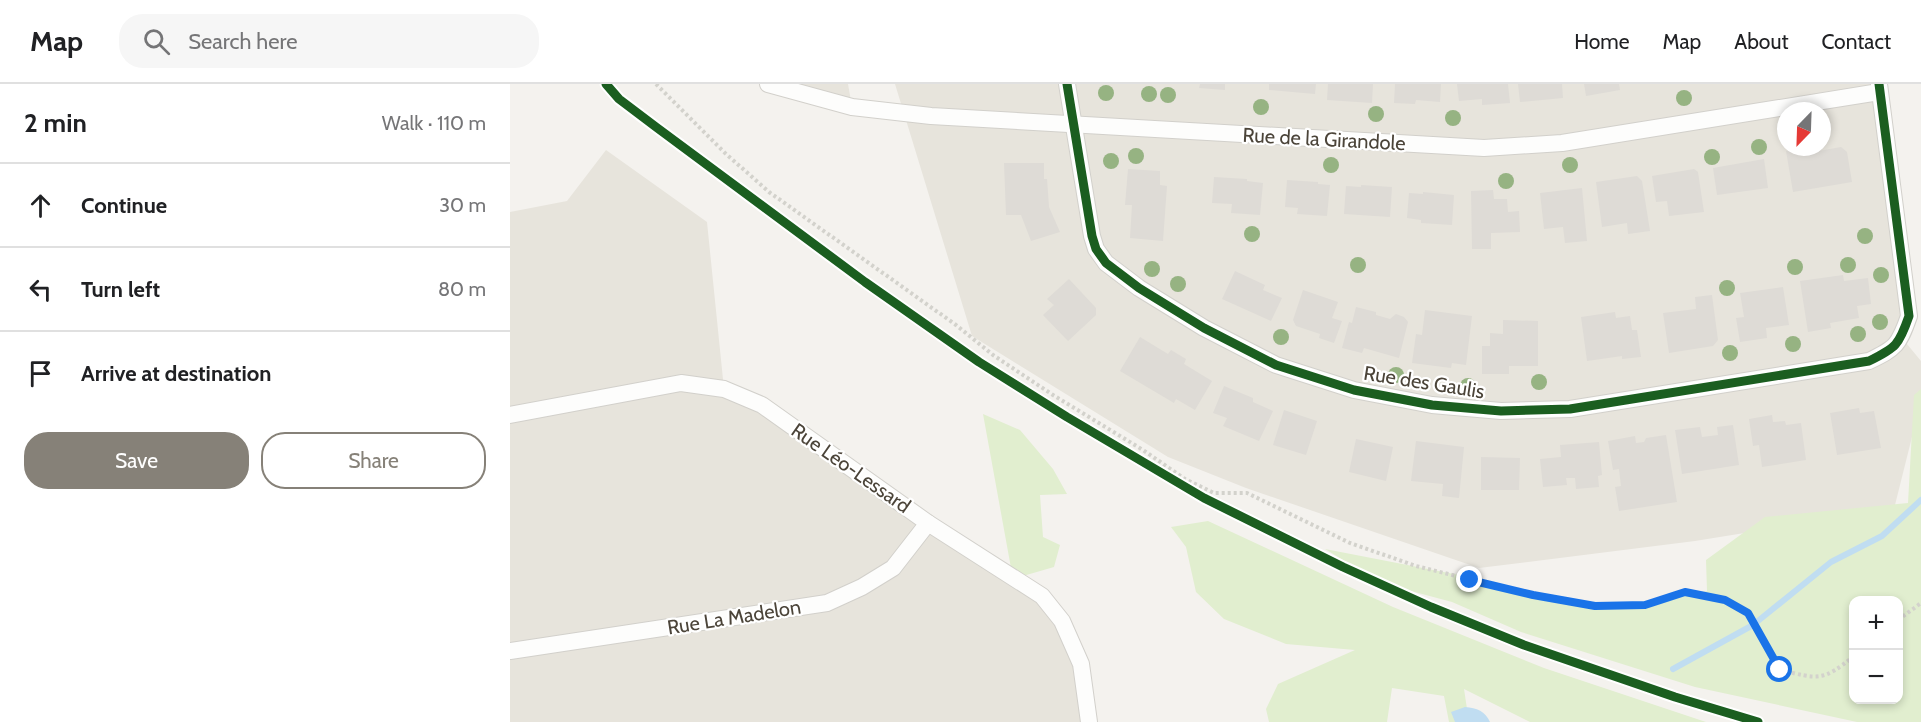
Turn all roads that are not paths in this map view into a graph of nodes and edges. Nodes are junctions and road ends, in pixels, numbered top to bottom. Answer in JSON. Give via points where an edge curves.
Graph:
{"nodes":[{"id":1,"x":768,"y":84,"type":"edge"},
{"id":2,"x":1067,"y":84,"type":"edge"},
{"id":3,"x":1879,"y":88,"type":"edge"},
{"id":4,"x":1074,"y":124,"type":"junction"},
{"id":5,"x":510,"y":415,"type":"edge"},
{"id":6,"x":928,"y":523,"type":"junction"},
{"id":7,"x":510,"y":651,"type":"edge"},
{"id":8,"x":1089,"y":722,"type":"edge"}],
"edges":[{"from":1,"to":4,"type":"street","name":"Rue de la Girandole","via":[[852,107]]},
{"from":2,"to":4,"type":"street","name":"Rue des Gaulis"},
{"from":3,"to":4,"type":"street","name":"Rue de la Girandole","via":[[1562,143],[1484,148]]},
{"from":3,"to":4,"type":"street","name":"Rue des Gaulis","via":[[1909,316],[1902,338],[1890,351],[1869,361],[1570,409],[1501,411],[1432,405],[1354,390],[1276,364],[1204,328],[1106,263],[1096,249]]},
{"from":5,"to":6,"type":"street","name":"Rue Léo-Lessard","via":[[681,383],[724,389],[762,405]]},
{"from":6,"to":7,"type":"street","name":"Rue La Madelon","via":[[893,568],[827,603]]},
{"from":6,"to":8,"type":"street","name":"Rue Léo-Lessard","via":[[1042,596],[1062,621],[1081,664]]}]}
